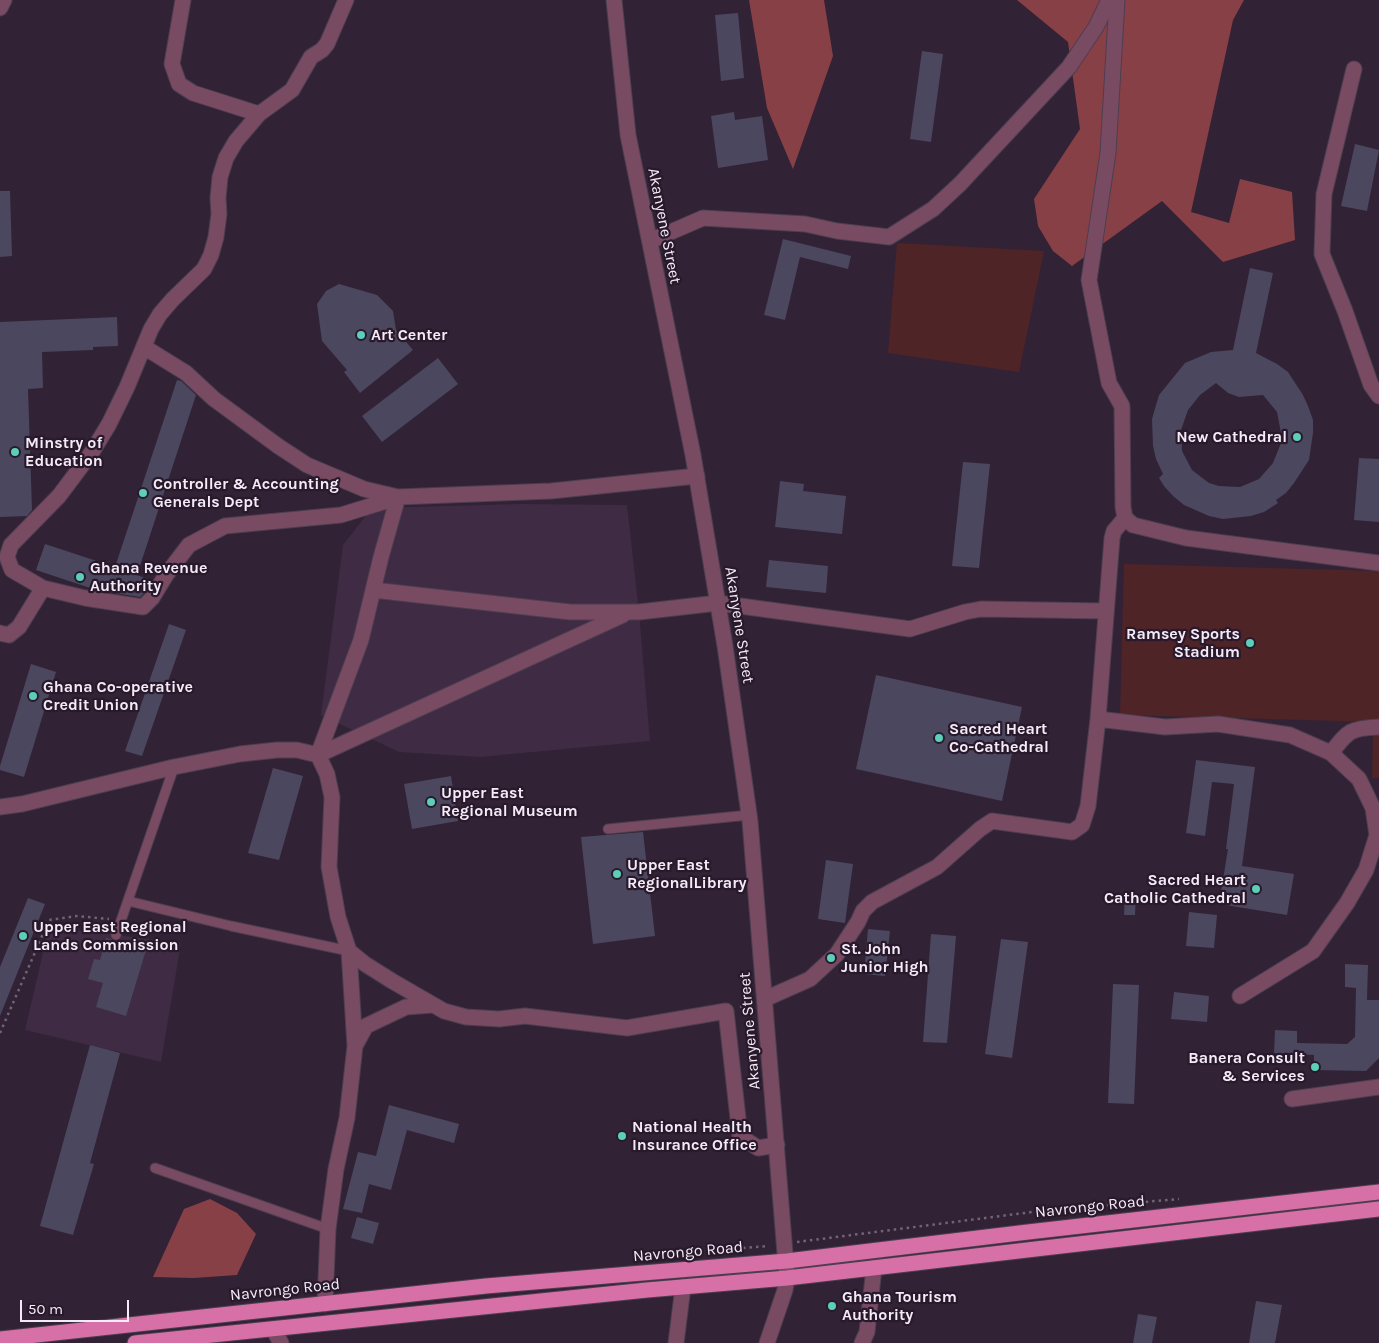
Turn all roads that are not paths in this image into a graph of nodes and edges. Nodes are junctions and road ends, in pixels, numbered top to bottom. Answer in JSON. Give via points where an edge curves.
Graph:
{"nodes":[{"id":1,"x":4,"y":0,"type":"edge"},
{"id":2,"x":183,"y":0,"type":"edge"},
{"id":3,"x":346,"y":0,"type":"edge"},
{"id":4,"x":614,"y":0,"type":"edge"},
{"id":5,"x":1108,"y":0,"type":"edge"},
{"id":6,"x":1117,"y":0,"type":"edge"},
{"id":7,"x":0,"y":8,"type":"edge"},
{"id":8,"x":1354,"y":69,"type":"dead end"},
{"id":9,"x":259,"y":114,"type":"junction"},
{"id":10,"x":650,"y":241,"type":"junction"},
{"id":11,"x":144,"y":347,"type":"junction"},
{"id":12,"x":1379,"y":396,"type":"edge"},
{"id":13,"x":697,"y":476,"type":"junction"},
{"id":14,"x":398,"y":497,"type":"junction"},
{"id":15,"x":1125,"y":518,"type":"junction"},
{"id":16,"x":1379,"y":563,"type":"edge"},
{"id":17,"x":43,"y":588,"type":"junction"},
{"id":18,"x":373,"y":590,"type":"junction"},
{"id":19,"x":718,"y":603,"type":"junction"},
{"id":20,"x":1106,"y":611,"type":"junction"},
{"id":21,"x":629,"y":612,"type":"junction"},
{"id":22,"x":0,"y":634,"type":"edge"},
{"id":23,"x":1098,"y":719,"type":"junction"},
{"id":24,"x":1379,"y":727,"type":"edge"},
{"id":25,"x":1331,"y":753,"type":"junction"},
{"id":26,"x":318,"y":755,"type":"junction"},
{"id":27,"x":174,"y":767,"type":"junction"},
{"id":28,"x":0,"y":807,"type":"edge"},
{"id":29,"x":1376,"y":807,"type":"edge"},
{"id":30,"x":749,"y":814,"type":"junction"},
{"id":31,"x":608,"y":829,"type":"dead end"},
{"id":32,"x":128,"y":901,"type":"junction"},
{"id":33,"x":116,"y":935,"type":"dead end"},
{"id":34,"x":349,"y":951,"type":"junction"},
{"id":35,"x":1240,"y":996,"type":"dead end"},
{"id":36,"x":765,"y":999,"type":"junction"},
{"id":37,"x":433,"y":1005,"type":"junction"},
{"id":38,"x":355,"y":1046,"type":"junction"},
{"id":39,"x":1379,"y":1087,"type":"edge"},
{"id":40,"x":1292,"y":1099,"type":"dead end"},
{"id":41,"x":777,"y":1145,"type":"junction"},
{"id":42,"x":155,"y":1168,"type":"dead end"},
{"id":43,"x":1379,"y":1192,"type":"edge"},
{"id":44,"x":1379,"y":1209,"type":"edge"},
{"id":45,"x":328,"y":1229,"type":"junction"},
{"id":46,"x":787,"y":1261,"type":"junction"},
{"id":47,"x":874,"y":1268,"type":"junction"},
{"id":48,"x":787,"y":1278,"type":"junction"},
{"id":49,"x":683,"y":1287,"type":"junction"},
{"id":50,"x":325,"y":1304,"type":"junction"},
{"id":51,"x":273,"y":1329,"type":"junction"},
{"id":52,"x":0,"y":1339,"type":"edge"},
{"id":53,"x":134,"y":1343,"type":"edge"},
{"id":54,"x":281,"y":1343,"type":"edge"},
{"id":55,"x":676,"y":1343,"type":"edge"},
{"id":56,"x":767,"y":1343,"type":"edge"},
{"id":57,"x":862,"y":1343,"type":"edge"}],
"edges":[{"from":1,"to":7,"type":"street"},
{"from":2,"to":9,"type":"street","via":[[172,64],[179,84],[192,93]]},
{"from":3,"to":9,"type":"street","via":[[327,44],[311,56],[292,90]]},
{"from":4,"to":10,"type":"street","name":"Akanyene Street","via":[[628,135]]},
{"from":5,"to":10,"type":"street","via":[[1096,27],[1069,67],[960,184],[933,209],[889,237],[805,224],[703,218]]},
{"from":6,"to":15,"type":"street","via":[[1108,153],[1089,280],[1109,383],[1122,406]]},
{"from":8,"to":12,"type":"street","via":[[1324,194],[1322,254],[1371,385]]},
{"from":9,"to":11,"type":"street","via":[[226,158],[220,177],[219,214],[211,256],[204,269],[160,314]]},
{"from":10,"to":13,"type":"street","name":"Akanyene Street"},
{"from":11,"to":14,"type":"street","via":[[186,373],[214,399],[307,464],[364,489]]},
{"from":11,"to":17,"type":"street","via":[[109,424],[92,452],[59,496],[11,545],[7,557],[12,570]]},
{"from":13,"to":14,"type":"street","via":[[551,491]]},
{"from":13,"to":19,"type":"street","name":"Akanyene Street"},
{"from":14,"to":17,"type":"street","via":[[341,514],[225,526],[189,545],[143,607]]},
{"from":14,"to":18,"type":"street"},
{"from":15,"to":16,"type":"street","via":[[1133,525],[1186,538]]},
{"from":15,"to":20,"type":"street","via":[[1112,538]]},
{"from":17,"to":22,"type":"street","via":[[19,627],[9,635]]},
{"from":18,"to":21,"type":"street","via":[[570,612]]},
{"from":18,"to":26,"type":"street","via":[[362,640]]},
{"from":19,"to":20,"type":"street","via":[[910,629],[981,610]]},
{"from":19,"to":21,"type":"street"},
{"from":19,"to":30,"type":"street","name":"Akanyene Street"},
{"from":20,"to":23,"type":"street"},
{"from":21,"to":26,"type":"street"},
{"from":23,"to":25,"type":"street","via":[[1165,727],[1218,724],[1290,735]]},
{"from":23,"to":36,"type":"street","via":[[1088,806],[1082,825],[1072,832],[992,821],[937,867],[872,902],[837,954],[810,979]]},
{"from":24,"to":25,"type":"street","via":[[1360,728],[1346,734]]},
{"from":25,"to":29,"type":"street","via":[[1359,779]]},
{"from":26,"to":27,"type":"street","via":[[277,750]]},
{"from":26,"to":34,"type":"street","via":[[327,774],[332,797],[329,867],[338,917]]},
{"from":27,"to":28,"type":"street"},
{"from":27,"to":32,"type":"lane"},
{"from":29,"to":35,"type":"street","via":[[1376,835],[1366,870],[1313,951]]},
{"from":30,"to":31,"type":"lane"},
{"from":30,"to":36,"type":"street","name":"Akanyene Street"},
{"from":32,"to":33,"type":"lane"},
{"from":32,"to":34,"type":"lane"},
{"from":34,"to":37,"type":"street"},
{"from":34,"to":38,"type":"street"},
{"from":36,"to":41,"type":"street","name":"Akanyene Street"},
{"from":37,"to":38,"type":"street","via":[[406,1007],[366,1026]]},
{"from":37,"to":41,"type":"street","via":[[466,1017],[499,1019],[525,1016],[626,1028],[726,1011],[740,1136],[758,1148]]},
{"from":38,"to":45,"type":"street","via":[[347,1118]]},
{"from":39,"to":40,"type":"street"},
{"from":41,"to":46,"type":"street","name":"Akanyene Street"},
{"from":42,"to":45,"type":"lane"},
{"from":43,"to":46,"type":"highway","name":"Navrongo Road"},
{"from":44,"to":47,"type":"highway","name":"Navrongo Road"},
{"from":45,"to":50,"type":"street"},
{"from":46,"to":48,"type":"street","name":"Akanyene Street"},
{"from":46,"to":50,"type":"highway","name":"Navrongo Road","via":[[486,1286]]},
{"from":47,"to":48,"type":"highway","name":"Navrongo Road"},
{"from":47,"to":57,"type":"street","via":[[867,1332]]},
{"from":48,"to":49,"type":"highway","name":"Navrongo Road"},
{"from":48,"to":56,"type":"street","name":"Akanyene Street"},
{"from":49,"to":51,"type":"highway","name":"Navrongo Road"},
{"from":49,"to":55,"type":"street"},
{"from":50,"to":52,"type":"highway","name":"Navrongo Road"},
{"from":51,"to":53,"type":"highway","name":"Navrongo Road"},
{"from":51,"to":54,"type":"street"}]}
